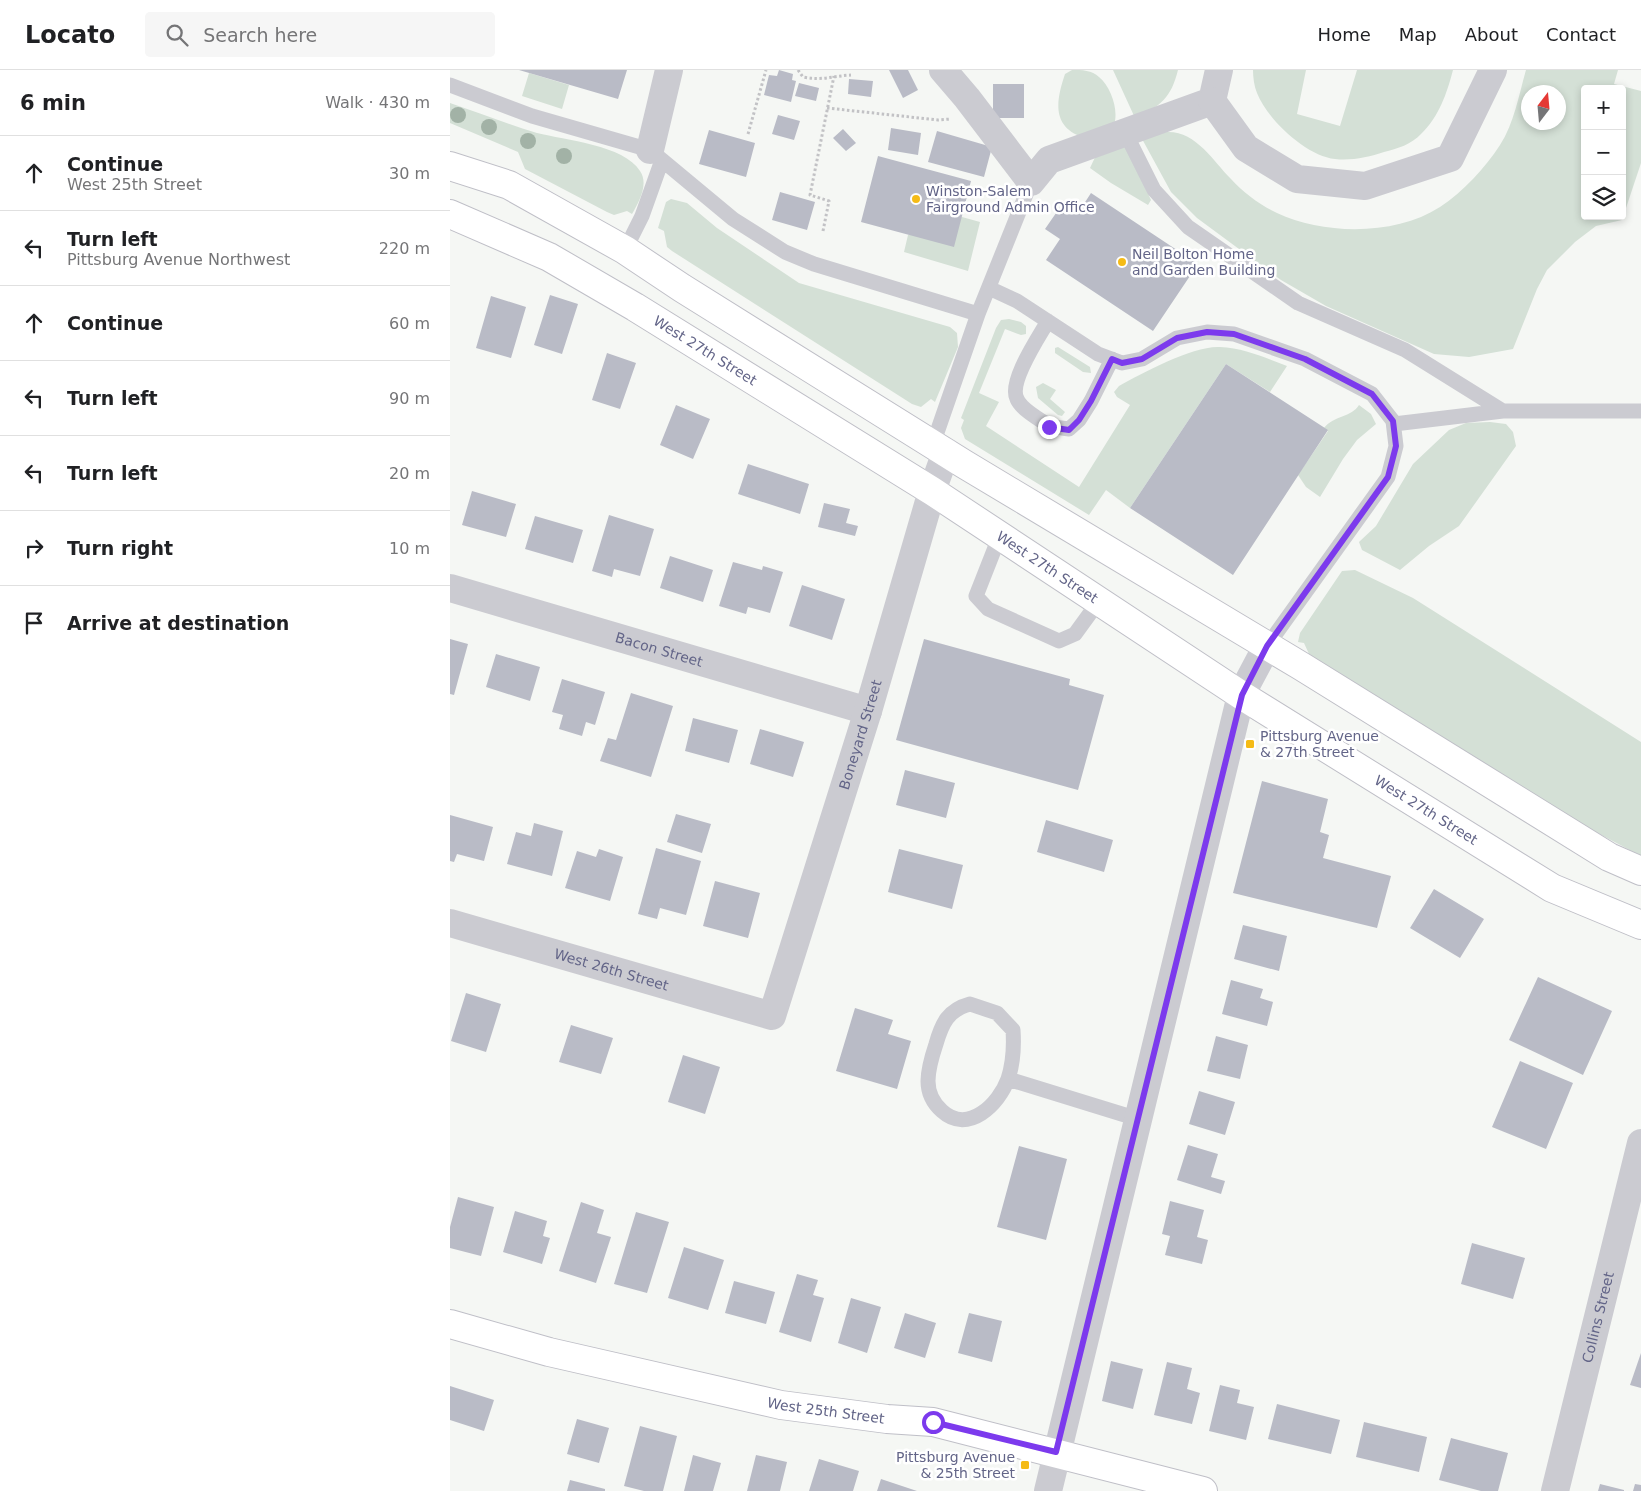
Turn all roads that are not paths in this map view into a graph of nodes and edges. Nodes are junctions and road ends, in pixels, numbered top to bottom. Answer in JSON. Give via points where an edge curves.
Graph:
{"nodes":[{"id":1,"x":669,"y":70,"type":"edge"},
{"id":2,"x":943,"y":70,"type":"edge"},
{"id":3,"x":1219,"y":70,"type":"edge"},
{"id":4,"x":1492,"y":70,"type":"edge"},
{"id":5,"x":450,"y":85,"type":"edge"},
{"id":6,"x":1212,"y":101,"type":"junction"},
{"id":7,"x":1125,"y":132,"type":"junction"},
{"id":8,"x":656,"y":155,"type":"junction"},
{"id":9,"x":450,"y":166,"type":"edge"},
{"id":10,"x":1031,"y":182,"type":"junction"},
{"id":11,"x":450,"y":214,"type":"edge"},
{"id":12,"x":624,"y":250,"type":"junction"},
{"id":13,"x":989,"y":288,"type":"junction"},
{"id":14,"x":978,"y":314,"type":"junction"},
{"id":15,"x":1048,"y":321,"type":"junction"},
{"id":16,"x":1112,"y":359,"type":"junction"},
{"id":17,"x":1503,"y":411,"type":"junction"},
{"id":18,"x":1641,"y":411,"type":"edge"},
{"id":19,"x":1394,"y":424,"type":"junction"},
{"id":20,"x":940,"y":448,"type":"junction"},
{"id":21,"x":932,"y":491,"type":"junction"},
{"id":22,"x":1000,"y":535,"type":"junction"},
{"id":23,"x":450,"y":588,"type":"edge"},
{"id":24,"x":1099,"y":601,"type":"junction"},
{"id":25,"x":1267,"y":646,"type":"junction"},
{"id":26,"x":1242,"y":695,"type":"junction"},
{"id":27,"x":868,"y":711,"type":"junction"},
{"id":28,"x":1641,"y":871,"type":"edge"},
{"id":29,"x":450,"y":923,"type":"edge"},
{"id":30,"x":1641,"y":925,"type":"edge"},
{"id":31,"x":772,"y":1016,"type":"joint"},
{"id":32,"x":1008,"y":1079,"type":"junction"},
{"id":33,"x":1138,"y":1119,"type":"junction"},
{"id":34,"x":1641,"y":1144,"type":"edge"},
{"id":35,"x":450,"y":1324,"type":"edge"},
{"id":36,"x":1056,"y":1452,"type":"junction"},
{"id":37,"x":1048,"y":1491,"type":"edge"},
{"id":38,"x":1202,"y":1491,"type":"edge"},
{"id":39,"x":1555,"y":1491,"type":"edge"}],
"edges":[{"from":1,"to":8,"type":"street"},
{"from":2,"to":10,"type":"street"},
{"from":3,"to":6,"type":"street"},
{"from":4,"to":6,"type":"street","via":[[1450,158],[1365,186],[1298,179],[1246,148]]},
{"from":5,"to":8,"type":"lane","via":[[532,116]]},
{"from":6,"to":7,"type":"street"},
{"from":7,"to":10,"type":"street","via":[[1049,160]]},
{"from":7,"to":17,"type":"lane","via":[[1154,190],[1188,227],[1298,303],[1405,350]]},
{"from":8,"to":12,"type":"lane","via":[[642,216]]},
{"from":8,"to":14,"type":"lane","via":[[732,219],[785,252],[814,264]]},
{"from":9,"to":12,"type":"street","via":[[509,185]]},
{"from":10,"to":13,"type":"lane"},
{"from":11,"to":21,"type":"street","name":"West 27th Street","via":[[549,257]]},
{"from":12,"to":20,"type":"street"},
{"from":13,"to":14,"type":"lane"},
{"from":13,"to":15,"type":"lane"},
{"from":14,"to":20,"type":"lane"},
{"from":15,"to":16,"type":"lane","via":[[1098,354]]},
{"from":15,"to":16,"type":"lane","via":[[1024,365],[1016,385],[1016,398],[1049,427],[1069,430],[1079,420]]},
{"from":16,"to":19,"type":"lane","via":[[1122,363],[1142,359],[1177,338],[1207,332],[1234,334],[1305,359],[1372,394]]},
{"from":17,"to":18,"type":"lane"},
{"from":17,"to":19,"type":"lane"},
{"from":19,"to":25,"type":"lane","via":[[1396,446],[1388,477]]},
{"from":20,"to":21,"type":"street","name":"Boneyard Street"},
{"from":20,"to":25,"type":"street"},
{"from":21,"to":22,"type":"street","name":"West 27th Street"},
{"from":21,"to":27,"type":"street","name":"Boneyard Street"},
{"from":22,"to":24,"type":"street","name":"West 27th Street"},
{"from":22,"to":24,"type":"lane","via":[[976,596],[988,610],[1059,641],[1075,634]]},
{"from":23,"to":27,"type":"street","name":"Bacon Street"},
{"from":24,"to":26,"type":"street","name":"West 27th Street"},
{"from":25,"to":26,"type":"street"},
{"from":25,"to":28,"type":"street","via":[[1609,857]]},
{"from":26,"to":30,"type":"street","name":"West 27th Street","via":[[1552,888]]},
{"from":26,"to":33,"type":"street"},
{"from":27,"to":31,"type":"street","name":"Boneyard Street"},
{"from":29,"to":31,"type":"street","name":"West 26th Street"},
{"from":32,"to":32,"type":"lane","via":[[1013,1030],[997,1013],[970,1004],[958,1007],[946,1017],[930,1062],[928,1082],[931,1098],[939,1109],[956,1120],[969,1120],[996,1100]]},
{"from":32,"to":33,"type":"lane"},
{"from":33,"to":36,"type":"street"},
{"from":34,"to":39,"type":"street","name":"Collins Street"},
{"from":35,"to":36,"type":"street","name":"West 25th Street","via":[[549,1352],[781,1405],[933,1422]]},
{"from":36,"to":37,"type":"street"},
{"from":36,"to":38,"type":"street","name":"West 25th Street"}]}
